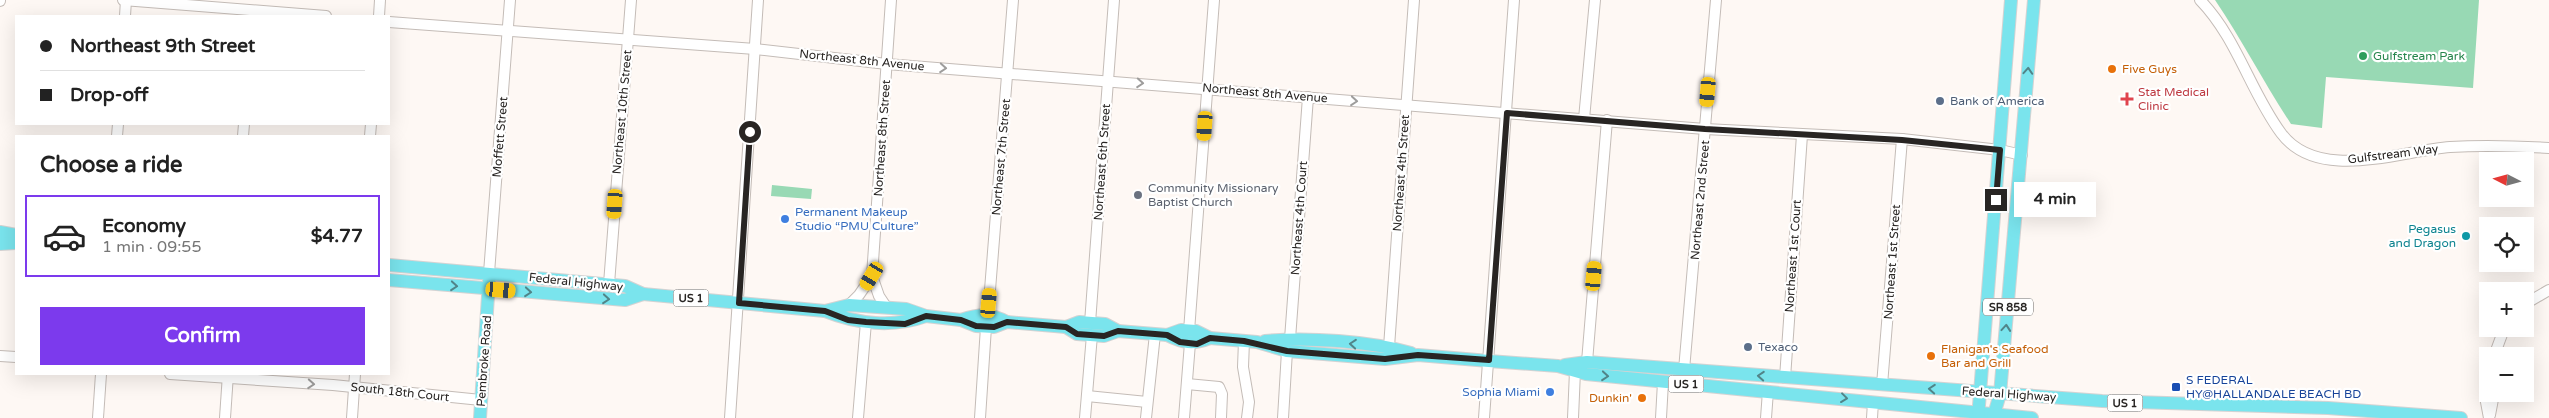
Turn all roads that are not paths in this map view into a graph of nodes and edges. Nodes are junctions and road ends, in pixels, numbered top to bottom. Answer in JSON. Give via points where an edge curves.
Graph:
{"nodes":[{"id":1,"x":125,"y":0,"type":"edge"},
{"id":2,"x":380,"y":0,"type":"edge"},
{"id":3,"x":510,"y":0,"type":"edge"},
{"id":4,"x":631,"y":0,"type":"edge"},
{"id":5,"x":758,"y":0,"type":"edge"},
{"id":6,"x":891,"y":0,"type":"edge"},
{"id":7,"x":1013,"y":0,"type":"edge"},
{"id":8,"x":1114,"y":0,"type":"edge"},
{"id":9,"x":1214,"y":0,"type":"edge"},
{"id":10,"x":1414,"y":0,"type":"edge"},
{"id":11,"x":1514,"y":0,"type":"edge"},
{"id":12,"x":1595,"y":0,"type":"edge"},
{"id":13,"x":1716,"y":0,"type":"edge"},
{"id":14,"x":2012,"y":0,"type":"edge"},
{"id":15,"x":2034,"y":0,"type":"edge"},
{"id":16,"x":2200,"y":0,"type":"edge"},
{"id":17,"x":252,"y":8,"type":"edge"},
{"id":18,"x":125,"y":15,"type":"edge"},
{"id":19,"x":317,"y":15,"type":"edge"},
{"id":20,"x":379,"y":15,"type":"edge"},
{"id":21,"x":390,"y":22,"type":"edge"},
{"id":22,"x":508,"y":30,"type":"junction"},
{"id":23,"x":628,"y":39,"type":"junction"},
{"id":24,"x":755,"y":49,"type":"junction"},
{"id":25,"x":887,"y":64,"type":"junction"},
{"id":26,"x":1008,"y":73,"type":"junction"},
{"id":27,"x":1108,"y":81,"type":"junction"},
{"id":28,"x":1208,"y":88,"type":"junction"},
{"id":29,"x":1308,"y":97,"type":"junction"},
{"id":30,"x":1406,"y":105,"type":"junction"},
{"id":31,"x":1507,"y":113,"type":"junction"},
{"id":32,"x":1584,"y":119,"type":"junction"},
{"id":33,"x":1607,"y":120,"type":"junction"},
{"id":34,"x":1705,"y":129,"type":"junction"},
{"id":35,"x":1802,"y":135,"type":"junction"},
{"id":36,"x":1902,"y":140,"type":"junction"},
{"id":37,"x":2549,"y":148,"type":"edge"},
{"id":38,"x":2000,"y":150,"type":"junction"},
{"id":39,"x":2022,"y":155,"type":"junction"},
{"id":40,"x":0,"y":232,"type":"edge"},
{"id":41,"x":15,"y":234,"type":"edge"},
{"id":42,"x":15,"y":243,"type":"edge"},
{"id":43,"x":0,"y":244,"type":"edge"},
{"id":44,"x":390,"y":265,"type":"edge"},
{"id":45,"x":489,"y":273,"type":"junction"},
{"id":46,"x":872,"y":276,"type":"junction"},
{"id":47,"x":390,"y":280,"type":"edge"},
{"id":48,"x":609,"y":284,"type":"junction"},
{"id":49,"x":488,"y":288,"type":"junction"},
{"id":50,"x":2549,"y":290,"type":"edge"},
{"id":51,"x":643,"y":294,"type":"junction"},
{"id":52,"x":2534,"y":299,"type":"edge"},
{"id":53,"x":739,"y":303,"type":"junction"},
{"id":54,"x":849,"y":305,"type":"junction"},
{"id":55,"x":888,"y":308,"type":"junction"},
{"id":56,"x":825,"y":311,"type":"junction"},
{"id":57,"x":926,"y":316,"type":"junction"},
{"id":58,"x":987,"y":321,"type":"junction"},
{"id":59,"x":866,"y":322,"type":"junction"},
{"id":60,"x":1091,"y":329,"type":"junction"},
{"id":61,"x":1161,"y":334,"type":"junction"},
{"id":62,"x":1190,"y":337,"type":"junction"},
{"id":63,"x":1250,"y":342,"type":"junction"},
{"id":64,"x":1288,"y":345,"type":"junction"},
{"id":65,"x":1389,"y":346,"type":"junction"},
{"id":66,"x":1418,"y":355,"type":"junction"},
{"id":67,"x":0,"y":356,"type":"edge"},
{"id":68,"x":15,"y":357,"type":"edge"},
{"id":69,"x":1489,"y":360,"type":"junction"},
{"id":70,"x":1587,"y":362,"type":"junction"},
{"id":71,"x":1558,"y":366,"type":"junction"},
{"id":72,"x":1684,"y":370,"type":"junction"},
{"id":73,"x":1575,"y":371,"type":"junction"},
{"id":74,"x":101,"y":375,"type":"edge"},
{"id":75,"x":199,"y":375,"type":"edge"},
{"id":76,"x":355,"y":375,"type":"edge"},
{"id":77,"x":228,"y":376,"type":"edge"},
{"id":78,"x":1785,"y":378,"type":"junction"},
{"id":79,"x":1663,"y":382,"type":"junction"},
{"id":80,"x":1187,"y":384,"type":"junction"},
{"id":81,"x":1882,"y":385,"type":"junction"},
{"id":82,"x":354,"y":388,"type":"junction"},
{"id":83,"x":1768,"y":391,"type":"junction"},
{"id":84,"x":1981,"y":392,"type":"junction"},
{"id":85,"x":2000,"y":394,"type":"junction"},
{"id":86,"x":1087,"y":396,"type":"junction"},
{"id":87,"x":481,"y":400,"type":"junction"},
{"id":88,"x":1147,"y":402,"type":"junction"},
{"id":89,"x":1873,"y":402,"type":"junction"},
{"id":90,"x":2486,"y":402,"type":"edge"},
{"id":91,"x":2492,"y":402,"type":"edge"},
{"id":92,"x":1978,"y":416,"type":"edge"},
{"id":93,"x":1993,"y":416,"type":"edge"},
{"id":94,"x":98,"y":418,"type":"edge"},
{"id":95,"x":225,"y":418,"type":"edge"},
{"id":96,"x":352,"y":418,"type":"edge"},
{"id":97,"x":480,"y":418,"type":"edge"},
{"id":98,"x":730,"y":418,"type":"edge"},
{"id":99,"x":858,"y":418,"type":"edge"},
{"id":100,"x":980,"y":418,"type":"edge"},
{"id":101,"x":1085,"y":418,"type":"edge"},
{"id":102,"x":1146,"y":418,"type":"edge"},
{"id":103,"x":1184,"y":418,"type":"edge"},
{"id":104,"x":1221,"y":418,"type":"edge"},
{"id":105,"x":1247,"y":418,"type":"edge"},
{"id":106,"x":1283,"y":418,"type":"edge"},
{"id":107,"x":1484,"y":418,"type":"edge"},
{"id":108,"x":1572,"y":418,"type":"edge"},
{"id":109,"x":1661,"y":418,"type":"edge"},
{"id":110,"x":1766,"y":418,"type":"edge"},
{"id":111,"x":1872,"y":418,"type":"edge"},
{"id":112,"x":2032,"y":418,"type":"edge"},
{"id":113,"x":2461,"y":418,"type":"edge"},
{"id":114,"x":2489,"y":418,"type":"edge"}],
"edges":[{"from":1,"to":17,"type":"street"},
{"from":1,"to":18,"type":"street"},
{"from":2,"to":20,"type":"street"},
{"from":3,"to":22,"type":"street","name":"Moffett Street"},
{"from":4,"to":23,"type":"street","name":"Northeast 10th Street"},
{"from":5,"to":24,"type":"street"},
{"from":6,"to":25,"type":"street","name":"Northeast 8th Street"},
{"from":7,"to":26,"type":"street","name":"Northeast 7th Street"},
{"from":8,"to":27,"type":"street","name":"Northeast 6th Street"},
{"from":9,"to":28,"type":"street"},
{"from":10,"to":30,"type":"street","name":"Northeast 4th Street"},
{"from":11,"to":31,"type":"street","via":[[1505,102]]},
{"from":12,"to":32,"type":"street"},
{"from":13,"to":34,"type":"street","name":"Northeast 2nd Street"},
{"from":14,"to":38,"type":"main road","number":"SR 858"},
{"from":39,"to":15,"type":"main road","number":"SR 858","one_way":true},
{"from":16,"to":37,"type":"street","name":"Gulfstream Way","via":[[2222,25],[2282,134],[2306,154],[2350,161],[2450,147]]},
{"from":17,"to":19,"type":"street"},
{"from":21,"to":22,"type":"street","name":"Northeast 8th Avenue"},
{"from":22,"to":23,"type":"street","name":"Northeast 8th Avenue"},
{"from":22,"to":45,"type":"street","name":"Moffett Street"},
{"from":23,"to":24,"type":"street","name":"Northeast 8th Avenue"},
{"from":23,"to":48,"type":"street","name":"Northeast 10th Street"},
{"from":24,"to":25,"type":"street","name":"Northeast 8th Avenue"},
{"from":24,"to":53,"type":"street"},
{"from":25,"to":26,"type":"street","name":"Northeast 8th Avenue","one_way":true},
{"from":25,"to":46,"type":"street","name":"Northeast 8th Street"},
{"from":26,"to":27,"type":"street","name":"Northeast 8th Avenue"},
{"from":26,"to":58,"type":"street","name":"Northeast 7th Street"},
{"from":27,"to":28,"type":"street","name":"Northeast 8th Avenue","one_way":true},
{"from":27,"to":60,"type":"street","name":"Northeast 6th Street"},
{"from":28,"to":29,"type":"street","name":"Northeast 8th Avenue"},
{"from":28,"to":62,"type":"street"},
{"from":29,"to":30,"type":"street","name":"Northeast 8th Avenue","one_way":true},
{"from":29,"to":64,"type":"street","name":"Northeast 4th Court"},
{"from":30,"to":31,"type":"street","name":"Northeast 8th Avenue"},
{"from":30,"to":65,"type":"street","name":"Northeast 4th Street"},
{"from":31,"to":32,"type":"street","name":"Northeast 8th Avenue"},
{"from":31,"to":69,"type":"street"},
{"from":32,"to":33,"type":"street","name":"Northeast 8th Avenue"},
{"from":33,"to":34,"type":"street","name":"Northeast 8th Avenue"},
{"from":33,"to":70,"type":"street"},
{"from":34,"to":35,"type":"street","name":"Northeast 8th Avenue"},
{"from":34,"to":72,"type":"street","name":"Northeast 2nd Street"},
{"from":35,"to":36,"type":"street","name":"Northeast 8th Avenue"},
{"from":35,"to":78,"type":"street","name":"Northeast 1st Court"},
{"from":36,"to":38,"type":"street","name":"Northeast 8th Avenue"},
{"from":36,"to":81,"type":"street","name":"Northeast 1st Street"},
{"from":38,"to":39,"type":"street","name":"Northeast 8th Avenue"},
{"from":38,"to":84,"type":"main road","number":"SR 858"},
{"from":85,"to":39,"type":"main road","number":"SR 858","one_way":true},
{"from":40,"to":41,"type":"main road"},
{"from":42,"to":43,"type":"main road"},
{"from":44,"to":45,"type":"main road","name":"Federal Highway","number":"US 1"},
{"from":45,"to":48,"type":"main road","name":"Federal Highway","number":"US 1"},
{"from":45,"to":49,"type":"main road","name":"Pembroke Road"},
{"from":46,"to":54,"type":"street"},
{"from":46,"to":55,"type":"street","name":"Northeast 8th Street","via":[[879,296]]},
{"from":47,"to":49,"type":"main road","name":"Federal Highway","number":"US 1","one_way":true},
{"from":48,"to":51,"type":"main road","name":"Federal Highway","number":"US 1","via":[[625,286]]},
{"from":49,"to":51,"type":"main road","name":"Federal Highway","number":"US 1","one_way":true,"via":[[625,300]]},
{"from":49,"to":87,"type":"main road","name":"Pembroke Road"},
{"from":50,"to":52,"type":"street"},
{"from":51,"to":53,"type":"main road","name":"Federal Highway","number":"US 1"},
{"from":53,"to":56,"type":"main road","name":"Federal Highway","number":"US 1"},
{"from":53,"to":98,"type":"street"},
{"from":54,"to":55,"type":"main road","name":"Federal Highway","number":"US 1"},
{"from":54,"to":56,"type":"main road","name":"Federal Highway","number":"US 1"},
{"from":55,"to":57,"type":"main road","name":"Federal Highway","number":"US 1","via":[[906,309]]},
{"from":56,"to":59,"type":"main road","name":"Federal Highway","number":"US 1","via":[[848,320]]},
{"from":57,"to":58,"type":"main road","name":"Federal Highway","number":"US 1","via":[[961,320],[976,326]]},
{"from":57,"to":59,"type":"main road","name":"Federal Highway","number":"US 1","via":[[905,324]]},
{"from":58,"to":60,"type":"main road","name":"Federal Highway","number":"US 1","via":[[994,327],[1007,322],[1066,327],[1077,334]]},
{"from":58,"to":100,"type":"street","name":"Northeast 7th Street"},
{"from":59,"to":99,"type":"street"},
{"from":60,"to":61,"type":"main road","name":"Federal Highway","number":"US 1","via":[[1104,336],[1118,331]]},
{"from":60,"to":86,"type":"street","name":"Northeast 6th Street"},
{"from":61,"to":62,"type":"main road","name":"Federal Highway","number":"US 1","via":[[1180,342]]},
{"from":61,"to":88,"type":"street"},
{"from":62,"to":63,"type":"main road","name":"Federal Highway","number":"US 1","via":[[1197,344],[1210,338]]},
{"from":62,"to":80,"type":"street"},
{"from":63,"to":64,"type":"main road","name":"Federal Highway","number":"US 1"},
{"from":63,"to":105,"type":"street","via":[[1243,373],[1249,402]]},
{"from":65,"to":64,"type":"main road","name":"Federal Highway","number":"US 1","one_way":true},
{"from":64,"to":66,"type":"main road","name":"Federal Highway","number":"US 1","via":[[1385,359]]},
{"from":64,"to":106,"type":"street","name":"Northeast 4th Court"},
{"from":65,"to":66,"type":"main road","name":"Federal Highway","number":"US 1"},
{"from":66,"to":69,"type":"main road","name":"Federal Highway","number":"US 1"},
{"from":67,"to":68,"type":"street"},
{"from":69,"to":71,"type":"main road","name":"Federal Highway","number":"US 1"},
{"from":69,"to":107,"type":"street"},
{"from":70,"to":71,"type":"main road","name":"Federal Highway","number":"US 1"},
{"from":70,"to":72,"type":"main road","name":"Federal Highway","number":"US 1"},
{"from":71,"to":73,"type":"main road","name":"Federal Highway","number":"US 1"},
{"from":78,"to":72,"type":"main road","name":"Federal Highway","number":"US 1","one_way":true},
{"from":73,"to":79,"type":"main road","name":"Federal Highway","number":"US 1","one_way":true},
{"from":73,"to":108,"type":"street"},
{"from":74,"to":94,"type":"street"},
{"from":75,"to":77,"type":"street","name":"South 18th Court"},
{"from":76,"to":82,"type":"street"},
{"from":77,"to":82,"type":"street","name":"South 18th Court","one_way":true},
{"from":77,"to":95,"type":"street"},
{"from":78,"to":81,"type":"main road","name":"Federal Highway","number":"US 1"},
{"from":79,"to":83,"type":"main road","name":"Federal Highway","number":"US 1"},
{"from":79,"to":109,"type":"street"},
{"from":80,"to":103,"type":"street"},
{"from":80,"to":104,"type":"street","via":[[1219,387],[1222,394]]},
{"from":84,"to":81,"type":"main road","name":"Federal Highway","number":"US 1","one_way":true},
{"from":82,"to":87,"type":"street","name":"South 18th Court"},
{"from":82,"to":96,"type":"street"},
{"from":83,"to":89,"type":"main road","name":"Federal Highway","number":"US 1","one_way":true},
{"from":83,"to":110,"type":"street"},
{"from":84,"to":85,"type":"main road","name":"Federal Highway","number":"US 1"},
{"from":84,"to":92,"type":"main road","number":"SR 858"},
{"from":85,"to":93,"type":"main road","number":"SR 858"},
{"from":85,"to":113,"type":"main road","name":"Federal Highway","number":"US 1","via":[[2143,404],[2328,408]]},
{"from":86,"to":88,"type":"street"},
{"from":86,"to":101,"type":"street","name":"Northeast 6th Street"},
{"from":87,"to":97,"type":"main road","name":"Pembroke Road"},
{"from":88,"to":102,"type":"street"},
{"from":89,"to":92,"type":"main road","name":"Federal Highway","number":"US 1"},
{"from":89,"to":111,"type":"street"},
{"from":90,"to":114,"type":"street"},
{"from":91,"to":114,"type":"street"},
{"from":92,"to":93,"type":"main road","name":"Federal Highway","number":"US 1"},
{"from":93,"to":112,"type":"main road","name":"Federal Highway","number":"US 1"}]}
